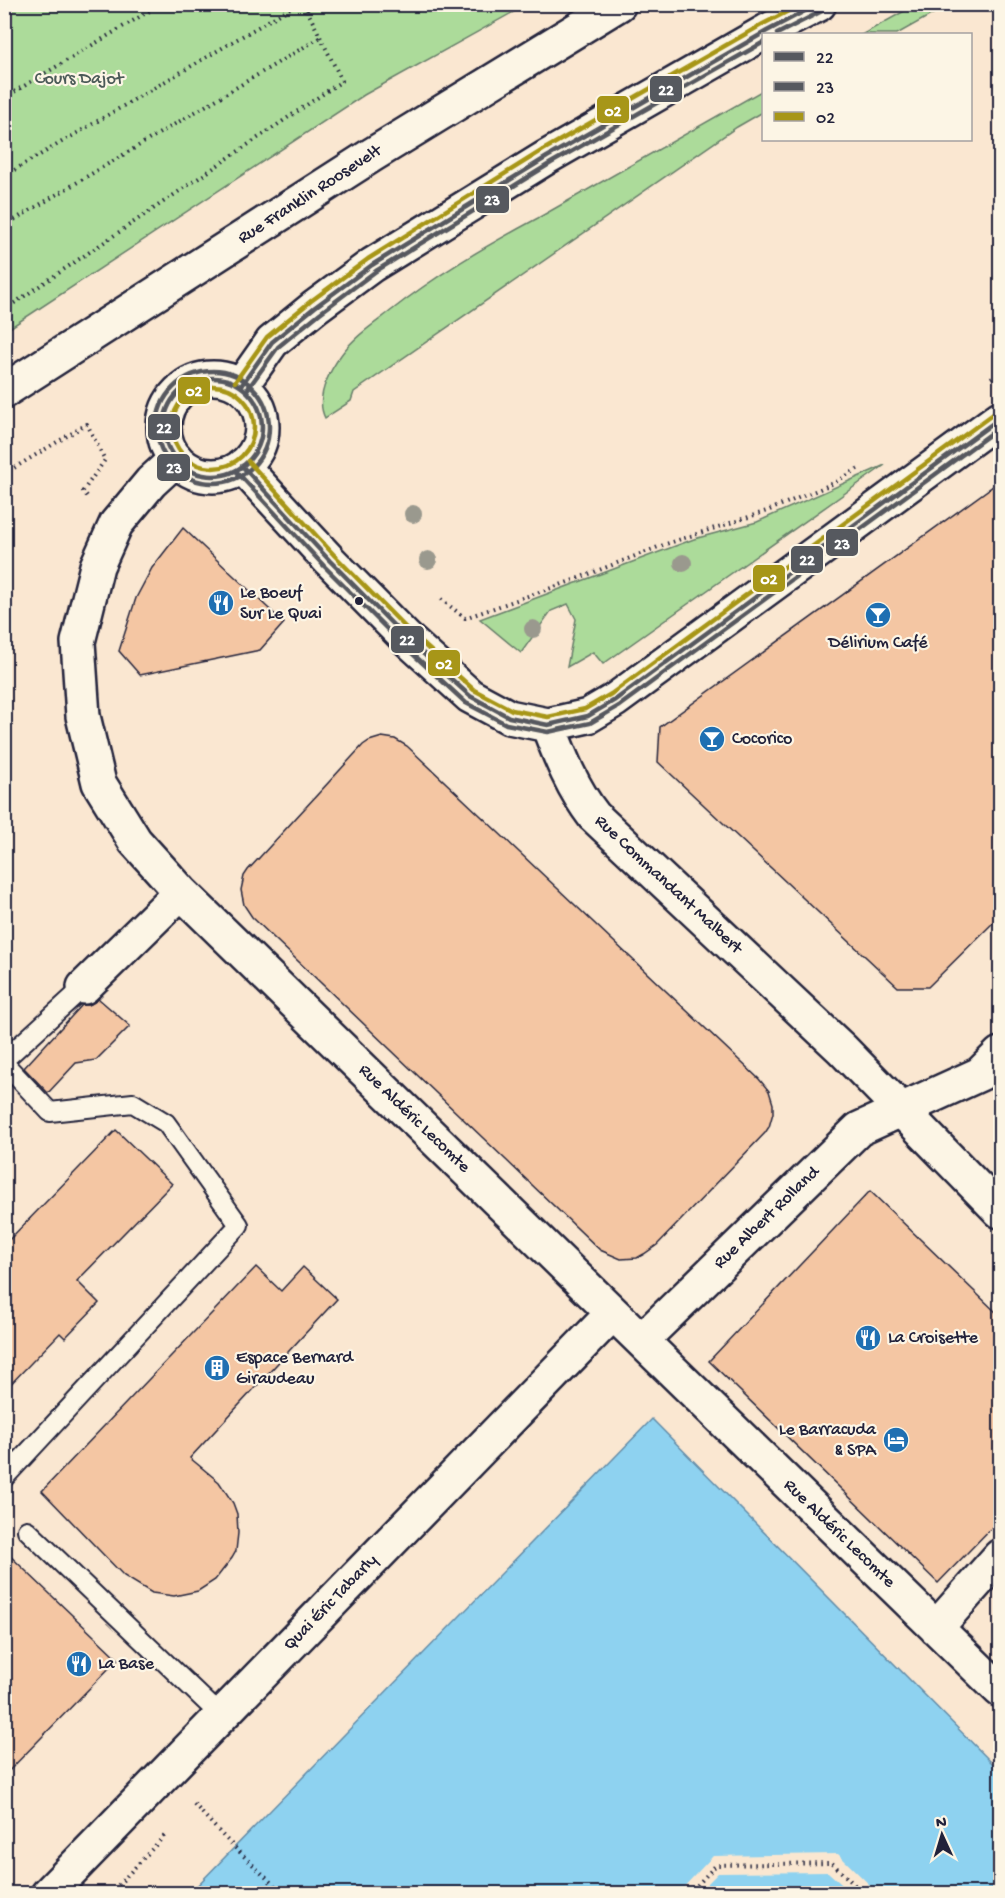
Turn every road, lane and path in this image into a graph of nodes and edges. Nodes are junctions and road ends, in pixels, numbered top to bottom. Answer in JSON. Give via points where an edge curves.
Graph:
{"nodes":[{"id":1,"x":161,"y":4,"type":"edge"},
{"id":2,"x":297,"y":4,"type":"edge"},
{"id":3,"x":304,"y":4,"type":"edge"},
{"id":4,"x":619,"y":4,"type":"edge"},
{"id":5,"x":819,"y":4,"type":"edge"},
{"id":6,"x":764,"y":33,"type":"edge"},
{"id":7,"x":762,"y":34,"type":"edge"},
{"id":8,"x":321,"y":37,"type":"junction"},
{"id":9,"x":4,"y":98,"type":"edge"},
{"id":10,"x":4,"y":176,"type":"edge"},
{"id":11,"x":4,"y":226,"type":"edge"},
{"id":12,"x":4,"y":309,"type":"edge"},
{"id":13,"x":1000,"y":372,"type":"edge"},
{"id":14,"x":991,"y":379,"type":"dead end"},
{"id":15,"x":241,"y":386,"type":"junction"},
{"id":16,"x":4,"y":391,"type":"edge"},
{"id":17,"x":1000,"y":418,"type":"edge"},
{"id":18,"x":176,"y":459,"type":"junction"},
{"id":19,"x":864,"y":465,"type":"dead end"},
{"id":20,"x":242,"y":466,"type":"junction"},
{"id":21,"x":4,"y":474,"type":"edge"},
{"id":22,"x":116,"y":524,"type":"junction"},
{"id":23,"x":441,"y":599,"type":"dead end"},
{"id":24,"x":548,"y":725,"type":"junction"},
{"id":25,"x":181,"y":892,"type":"junction"},
{"id":26,"x":84,"y":987,"type":"joint"},
{"id":27,"x":1000,"y":1054,"type":"edge"},
{"id":28,"x":4,"y":1061,"type":"edge"},
{"id":29,"x":902,"y":1110,"type":"junction"},
{"id":30,"x":1000,"y":1211,"type":"edge"},
{"id":31,"x":614,"y":1312,"type":"junction"},
{"id":32,"x":642,"y":1340,"type":"junction"},
{"id":33,"x":4,"y":1478,"type":"edge"},
{"id":34,"x":27,"y":1530,"type":"dead end"},
{"id":35,"x":1000,"y":1556,"type":"edge"},
{"id":36,"x":936,"y":1628,"type":"junction"},
{"id":37,"x":1000,"y":1690,"type":"edge"},
{"id":38,"x":221,"y":1716,"type":"junction"},
{"id":39,"x":194,"y":1804,"type":"dead end"},
{"id":40,"x":48,"y":1893,"type":"edge"},
{"id":41,"x":283,"y":1893,"type":"edge"},
{"id":42,"x":689,"y":1893,"type":"edge"},
{"id":43,"x":864,"y":1893,"type":"edge"}],
"edges":[{"from":1,"to":9,"type":"path"},
{"from":2,"to":10,"type":"path"},
{"from":3,"to":8,"type":"path"},
{"from":4,"to":16,"type":"street","name":"Rue Franklin Roosevelt","via":[[372,155]]},
{"from":5,"to":6,"type":"street"},
{"from":7,"to":15,"type":"street","via":[[548,157],[372,265],[272,342]]},
{"from":8,"to":11,"type":"path"},
{"from":8,"to":12,"type":"path","via":[[342,81]]},
{"from":13,"to":14,"type":"path"},
{"from":15,"to":18,"type":"street","via":[[221,378],[204,378],[188,384],[175,396],[166,410],[164,428]]},
{"from":15,"to":20,"type":"street","via":[[259,409],[262,426],[260,443]]},
{"from":17,"to":24,"type":"street","via":[[615,700],[588,716]]},
{"from":18,"to":20,"type":"street","via":[[189,470],[205,475],[223,475]]},
{"from":18,"to":22,"type":"street","name":"Rue Aldéric Lecomte"},
{"from":19,"to":23,"type":"path","via":[[834,483],[768,511],[465,618]]},
{"from":20,"to":24,"type":"street","via":[[346,578],[470,696],[509,717]]},
{"from":21,"to":22,"type":"path","via":[[87,424],[105,460],[83,491]]},
{"from":22,"to":25,"type":"street","name":"Rue Aldéric Lecomte","via":[[97,566],[78,642],[83,716],[99,783],[135,841]]},
{"from":24,"to":29,"type":"street","name":"Rue Commandant Malbert","via":[[561,760],[594,816]]},
{"from":25,"to":26,"type":"street"},
{"from":25,"to":31,"type":"street","name":"Rue Aldéric Lecomte"},
{"from":26,"to":28,"type":"lane"},
{"from":27,"to":29,"type":"street","name":"Rue Albert Rolland","via":[[980,1074]]},
{"from":28,"to":33,"type":"lane","via":[[50,1112],[133,1103],[166,1122],[239,1226]]},
{"from":29,"to":30,"type":"street","name":"Rue Commandant Malbert"},
{"from":29,"to":32,"type":"street","name":"Rue Albert Rolland","via":[[860,1129]]},
{"from":31,"to":32,"type":"street","name":"Rue Aldéric Lecomte"},
{"from":31,"to":38,"type":"street","name":"Quai Éric Tabarly"},
{"from":32,"to":36,"type":"street","name":"Rue Aldéric Lecomte"},
{"from":34,"to":38,"type":"lane"},
{"from":35,"to":36,"type":"street"},
{"from":36,"to":37,"type":"street","name":"Rue Aldéric Lecomte"},
{"from":38,"to":40,"type":"street","name":"Quai Éric Tabarly"},
{"from":39,"to":41,"type":"path"},
{"from":42,"to":43,"type":"path","via":[[716,1865],[832,1863]]}]}
